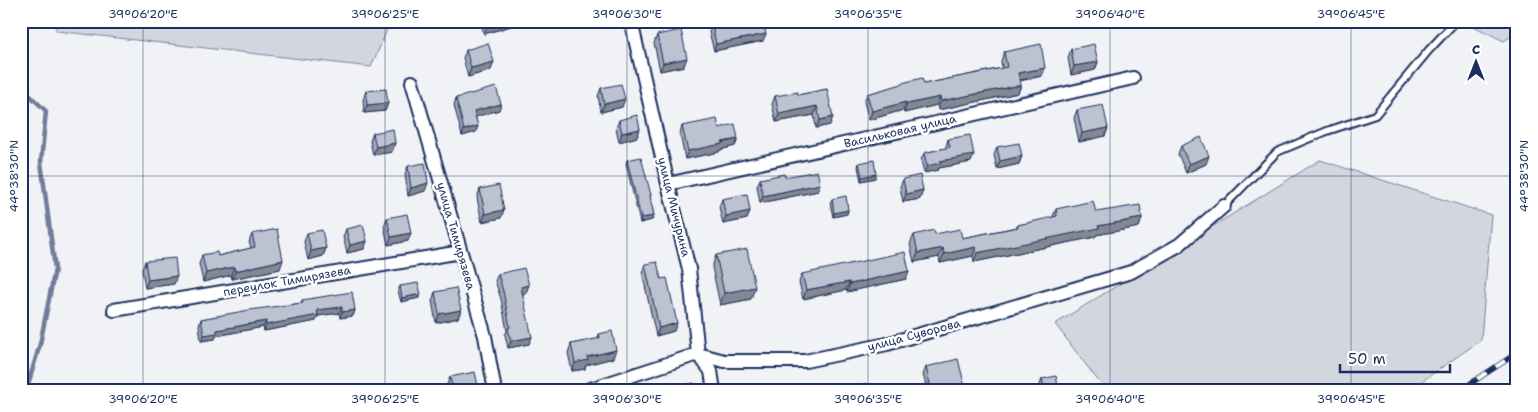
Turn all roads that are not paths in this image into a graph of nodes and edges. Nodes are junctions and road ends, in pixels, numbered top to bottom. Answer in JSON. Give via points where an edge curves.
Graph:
{"nodes":[{"id":1,"x":631,"y":21,"type":"edge"},
{"id":2,"x":1456,"y":21,"type":"edge"},
{"id":3,"x":1133,"y":78,"type":"dead end"},
{"id":4,"x":412,"y":82,"type":"dead end"},
{"id":5,"x":668,"y":184,"type":"junction"},
{"id":6,"x":1224,"y":206,"type":"joint"},
{"id":7,"x":461,"y":252,"type":"junction"},
{"id":8,"x":114,"y":310,"type":"dead end"},
{"id":9,"x":698,"y":354,"type":"junction"},
{"id":10,"x":495,"y":391,"type":"edge"},
{"id":11,"x":584,"y":391,"type":"edge"},
{"id":12,"x":714,"y":391,"type":"edge"}],
"edges":[{"from":1,"to":5,"type":"street","name":"улица Мичурина"},
{"from":2,"to":6,"type":"lane","via":[[1375,115],[1277,152]]},
{"from":3,"to":5,"type":"street","name":"Васильковая улица"},
{"from":4,"to":7,"type":"street","name":"улица Тимирязева"},
{"from":5,"to":9,"type":"street","name":"улица Мичурина","via":[[689,269]]},
{"from":6,"to":9,"type":"street","name":"улица Суворова","via":[[1179,245],[1131,272],[887,344],[805,361],[724,361]]},
{"from":7,"to":8,"type":"street","name":"переулок Тимирязева"},
{"from":7,"to":10,"type":"street","name":"улица Тимирязева","via":[[485,336]]},
{"from":9,"to":11,"type":"street"},
{"from":9,"to":12,"type":"street","name":"улица Мичурина","via":[[711,371]]}]}
